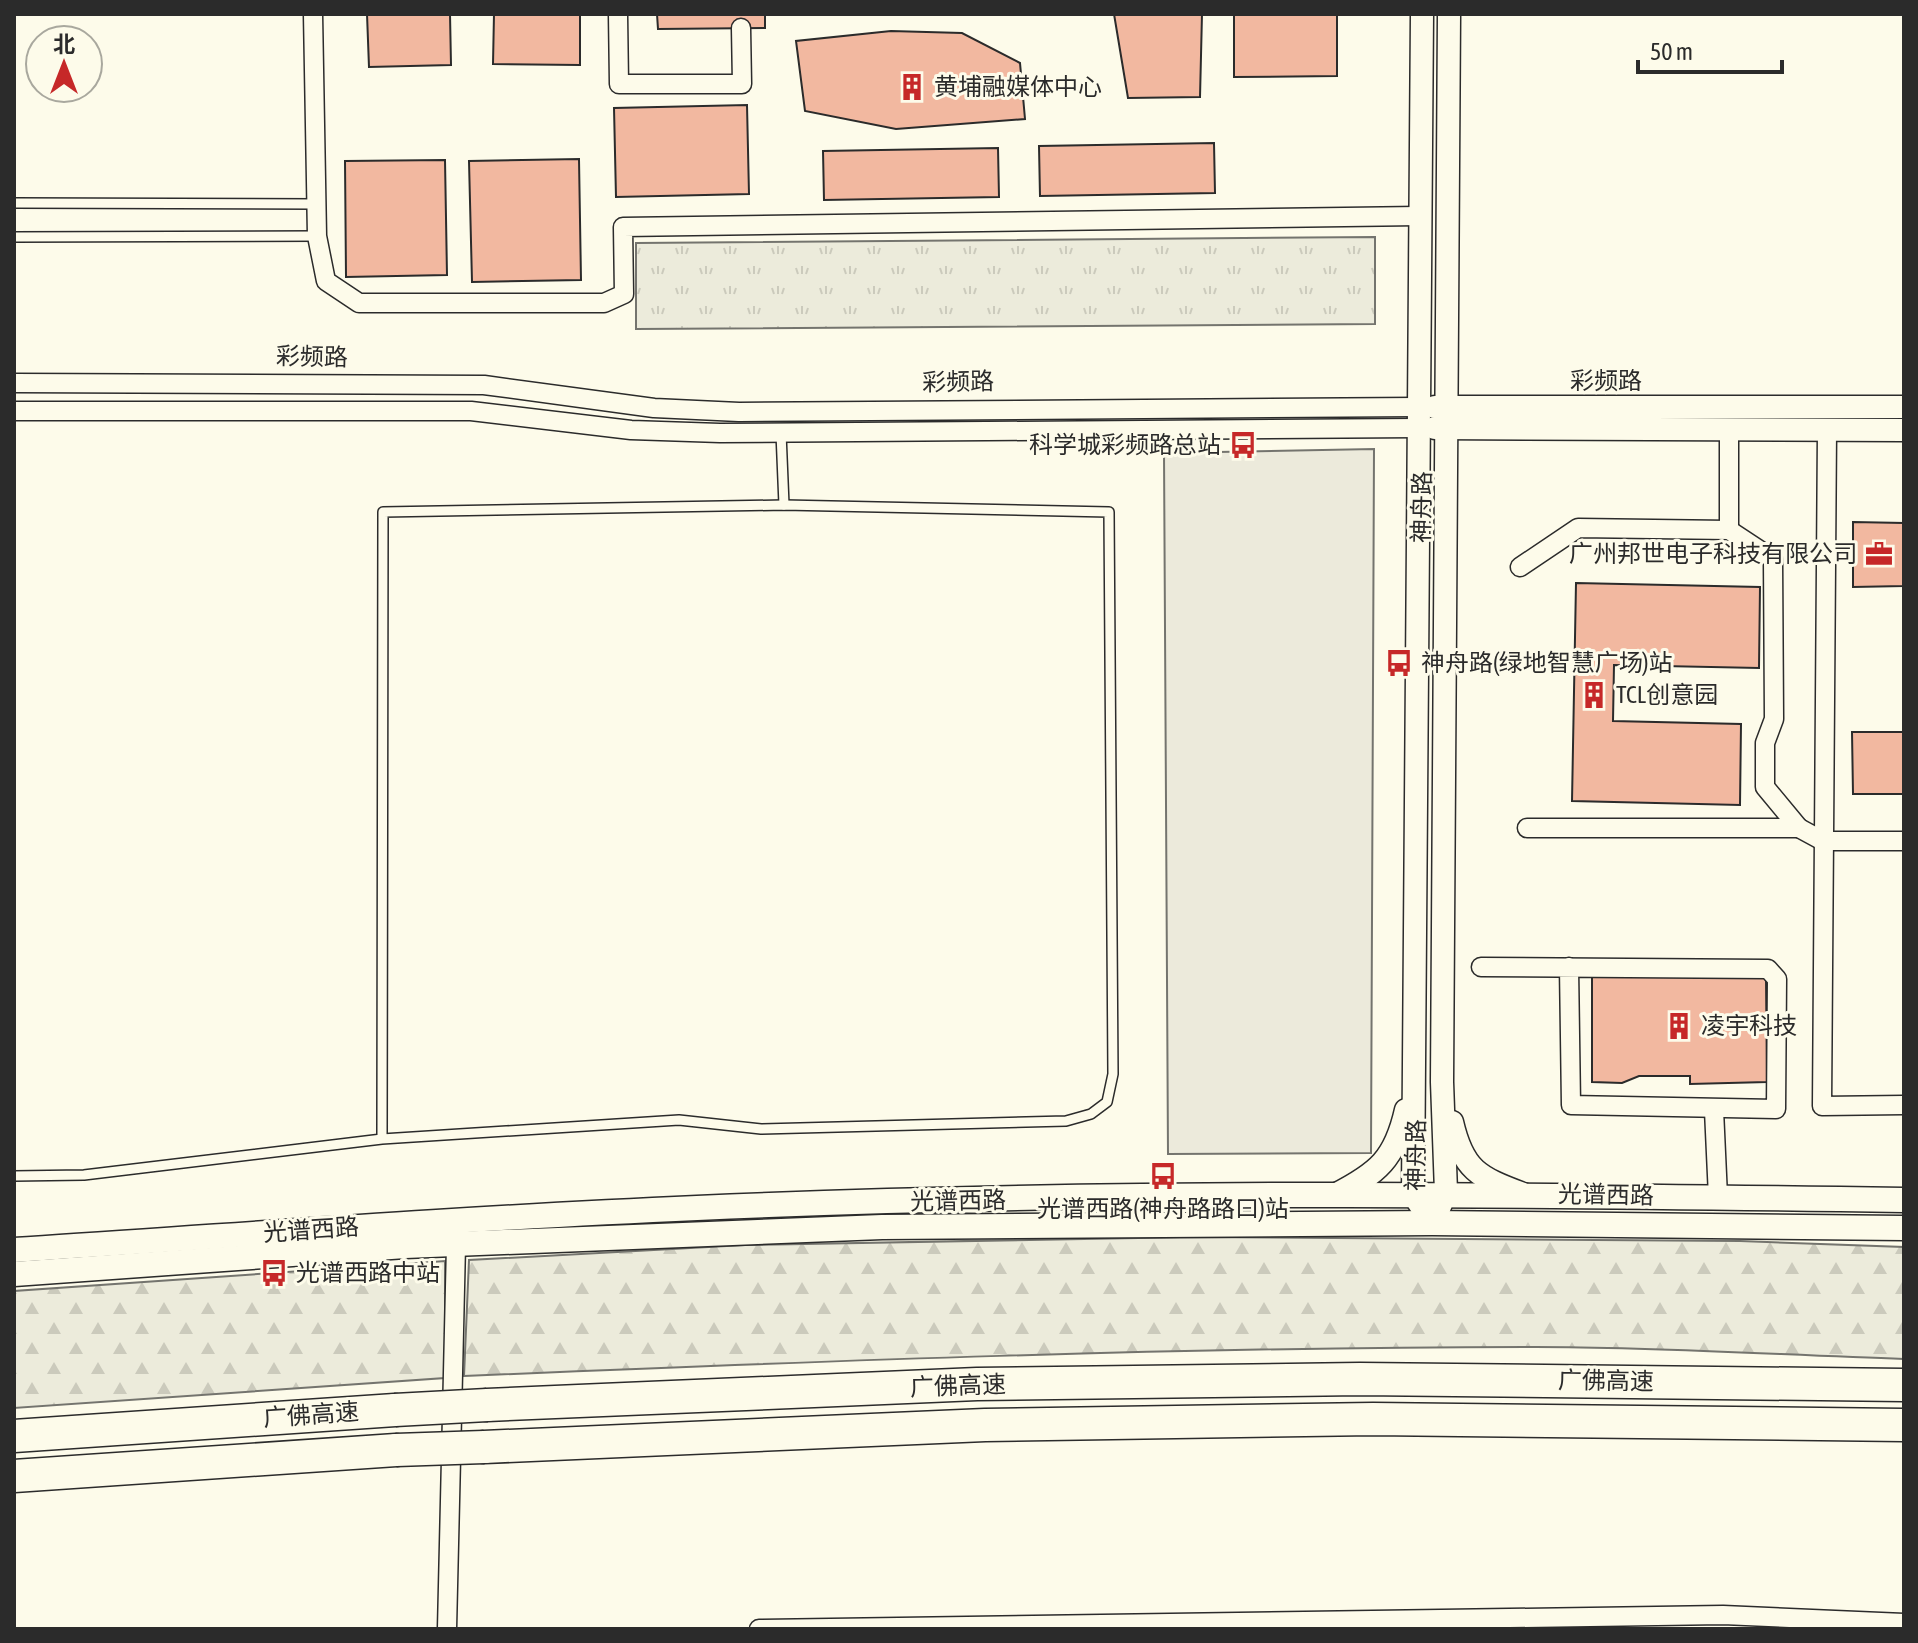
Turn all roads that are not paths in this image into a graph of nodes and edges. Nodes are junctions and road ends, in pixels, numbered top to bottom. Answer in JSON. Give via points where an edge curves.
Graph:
{"nodes":[{"id":1,"x":313,"y":14,"type":"edge"},
{"id":2,"x":618,"y":14,"type":"edge"},
{"id":3,"x":1422,"y":14,"type":"edge"},
{"id":4,"x":1449,"y":14,"type":"edge"},
{"id":5,"x":741,"y":28,"type":"dead end"},
{"id":6,"x":14,"y":203,"type":"edge"},
{"id":7,"x":316,"y":204,"type":"junction"},
{"id":8,"x":1419,"y":216,"type":"junction"},
{"id":9,"x":317,"y":236,"type":"junction"},
{"id":10,"x":14,"y":237,"type":"edge"},
{"id":11,"x":14,"y":383,"type":"edge"},
{"id":12,"x":1904,"y":407,"type":"edge"},
{"id":13,"x":14,"y":411,"type":"edge"},
{"id":14,"x":1448,"y":417,"type":"junction"},
{"id":15,"x":1418,"y":418,"type":"junction"},
{"id":16,"x":1729,"y":430,"type":"junction"},
{"id":17,"x":1827,"y":430,"type":"junction"},
{"id":18,"x":1904,"y":430,"type":"edge"},
{"id":19,"x":781,"y":433,"type":"junction"},
{"id":20,"x":784,"y":505,"type":"junction"},
{"id":21,"x":1729,"y":530,"type":"junction"},
{"id":22,"x":1520,"y":567,"type":"dead end"},
{"id":23,"x":1527,"y":828,"type":"dead end"},
{"id":24,"x":1799,"y":828,"type":"junction"},
{"id":25,"x":1823,"y":841,"type":"junction"},
{"id":26,"x":1904,"y":841,"type":"edge"},
{"id":27,"x":1481,"y":967,"type":"dead end"},
{"id":28,"x":1569,"y":967,"type":"junction"},
{"id":29,"x":1415,"y":1070,"type":"junction"},
{"id":30,"x":1442,"y":1082,"type":"junction"},
{"id":31,"x":1904,"y":1105,"type":"edge"},
{"id":32,"x":1714,"y":1110,"type":"junction"},
{"id":33,"x":382,"y":1139,"type":"junction"},
{"id":34,"x":14,"y":1176,"type":"edge"},
{"id":35,"x":1446,"y":1192,"type":"junction"},
{"id":36,"x":1413,"y":1194,"type":"junction"},
{"id":37,"x":1523,"y":1194,"type":"junction"},
{"id":38,"x":1335,"y":1195,"type":"junction"},
{"id":39,"x":1718,"y":1197,"type":"junction"},
{"id":40,"x":1904,"y":1200,"type":"edge"},
{"id":41,"x":1432,"y":1223,"type":"junction"},
{"id":42,"x":1904,"y":1228,"type":"edge"},
{"id":43,"x":456,"y":1245,"type":"junction"},
{"id":44,"x":14,"y":1250,"type":"edge"},
{"id":45,"x":14,"y":1274,"type":"edge"},
{"id":46,"x":1904,"y":1385,"type":"edge"},
{"id":47,"x":1904,"y":1425,"type":"edge"},
{"id":48,"x":14,"y":1436,"type":"edge"},
{"id":49,"x":14,"y":1476,"type":"edge"},
{"id":50,"x":1904,"y":1623,"type":"edge"},
{"id":51,"x":447,"y":1629,"type":"edge"},
{"id":52,"x":759,"y":1629,"type":"edge"}],
"edges":[{"from":1,"to":7,"type":"street"},
{"from":2,"to":5,"type":"street","via":[[619,84],[742,84]]},
{"from":3,"to":8,"type":"street","name":"神舟路"},
{"from":4,"to":14,"type":"street","name":"神舟路"},
{"from":6,"to":7,"type":"lane"},
{"from":7,"to":9,"type":"street"},
{"from":8,"to":9,"type":"street","via":[[623,227],[624,294],[604,303],[359,303],[326,281]]},
{"from":8,"to":15,"type":"street","name":"神舟路"},
{"from":9,"to":10,"type":"lane"},
{"from":11,"to":15,"type":"street","name":"彩频路","via":[[484,385],[654,408],[739,412]]},
{"from":12,"to":14,"type":"street","name":"彩频路"},
{"from":13,"to":19,"type":"street","name":"彩频路","via":[[471,411],[631,430]]},
{"from":14,"to":15,"type":"street","name":"彩频路"},
{"from":14,"to":16,"type":"street","name":"彩频路"},
{"from":14,"to":30,"type":"street","name":"神舟路"},
{"from":15,"to":19,"type":"street","name":"彩频路"},
{"from":15,"to":29,"type":"street","name":"神舟路"},
{"from":16,"to":17,"type":"street","name":"彩频路"},
{"from":16,"to":21,"type":"street"},
{"from":17,"to":18,"type":"street","name":"彩频路"},
{"from":17,"to":25,"type":"street"},
{"from":19,"to":20,"type":"lane"},
{"from":20,"to":33,"type":"lane","via":[[383,512]]},
{"from":20,"to":33,"type":"lane","via":[[1109,512],[1113,1074],[1107,1102],[1091,1114],[1066,1121],[761,1129],[679,1120]]},
{"from":21,"to":22,"type":"street","via":[[1578,528]]},
{"from":21,"to":24,"type":"street","via":[[1773,559],[1774,719],[1765,743],[1765,787]]},
{"from":23,"to":24,"type":"street"},
{"from":24,"to":25,"type":"street"},
{"from":25,"to":26,"type":"street"},
{"from":25,"to":31,"type":"street","via":[[1822,1106]]},
{"from":27,"to":28,"type":"street"},
{"from":28,"to":32,"type":"street","via":[[1571,1105]]},
{"from":28,"to":32,"type":"street","via":[[1768,969],[1777,979],[1776,1109]]},
{"from":29,"to":36,"type":"street","name":"神舟路"},
{"from":29,"to":38,"type":"street","via":[[1393,1149],[1369,1177]]},
{"from":30,"to":35,"type":"street","name":"神舟路"},
{"from":30,"to":37,"type":"street","via":[[1457,1148],[1467,1165]]},
{"from":32,"to":39,"type":"street"},
{"from":33,"to":34,"type":"lane","via":[[84,1175]]},
{"from":35,"to":36,"type":"main road","name":"光谱西路"},
{"from":35,"to":37,"type":"main road","name":"光谱西路"},
{"from":35,"to":41,"type":"street","name":"神舟路"},
{"from":36,"to":38,"type":"main road","name":"光谱西路"},
{"from":36,"to":41,"type":"street","name":"神舟路"},
{"from":37,"to":39,"type":"main road","name":"光谱西路"},
{"from":38,"to":44,"type":"main road","name":"光谱西路","via":[[701,1208]]},
{"from":39,"to":40,"type":"main road","name":"光谱西路"},
{"from":41,"to":42,"type":"main road","name":"光谱西路"},
{"from":41,"to":43,"type":"main road","name":"光谱西路","via":[[882,1227]]},
{"from":43,"to":45,"type":"main road","name":"光谱西路"},
{"from":43,"to":51,"type":"street"},
{"from":46,"to":48,"type":"highway","name":"广佛高速","bridge":true,"via":[[1296,1380],[977,1384],[487,1405]]},
{"from":47,"to":49,"type":"highway","name":"广佛高速","bridge":true,"via":[[985,1425],[396,1450]]},
{"from":50,"to":52,"type":"street","via":[[1723,1615]]}]}
